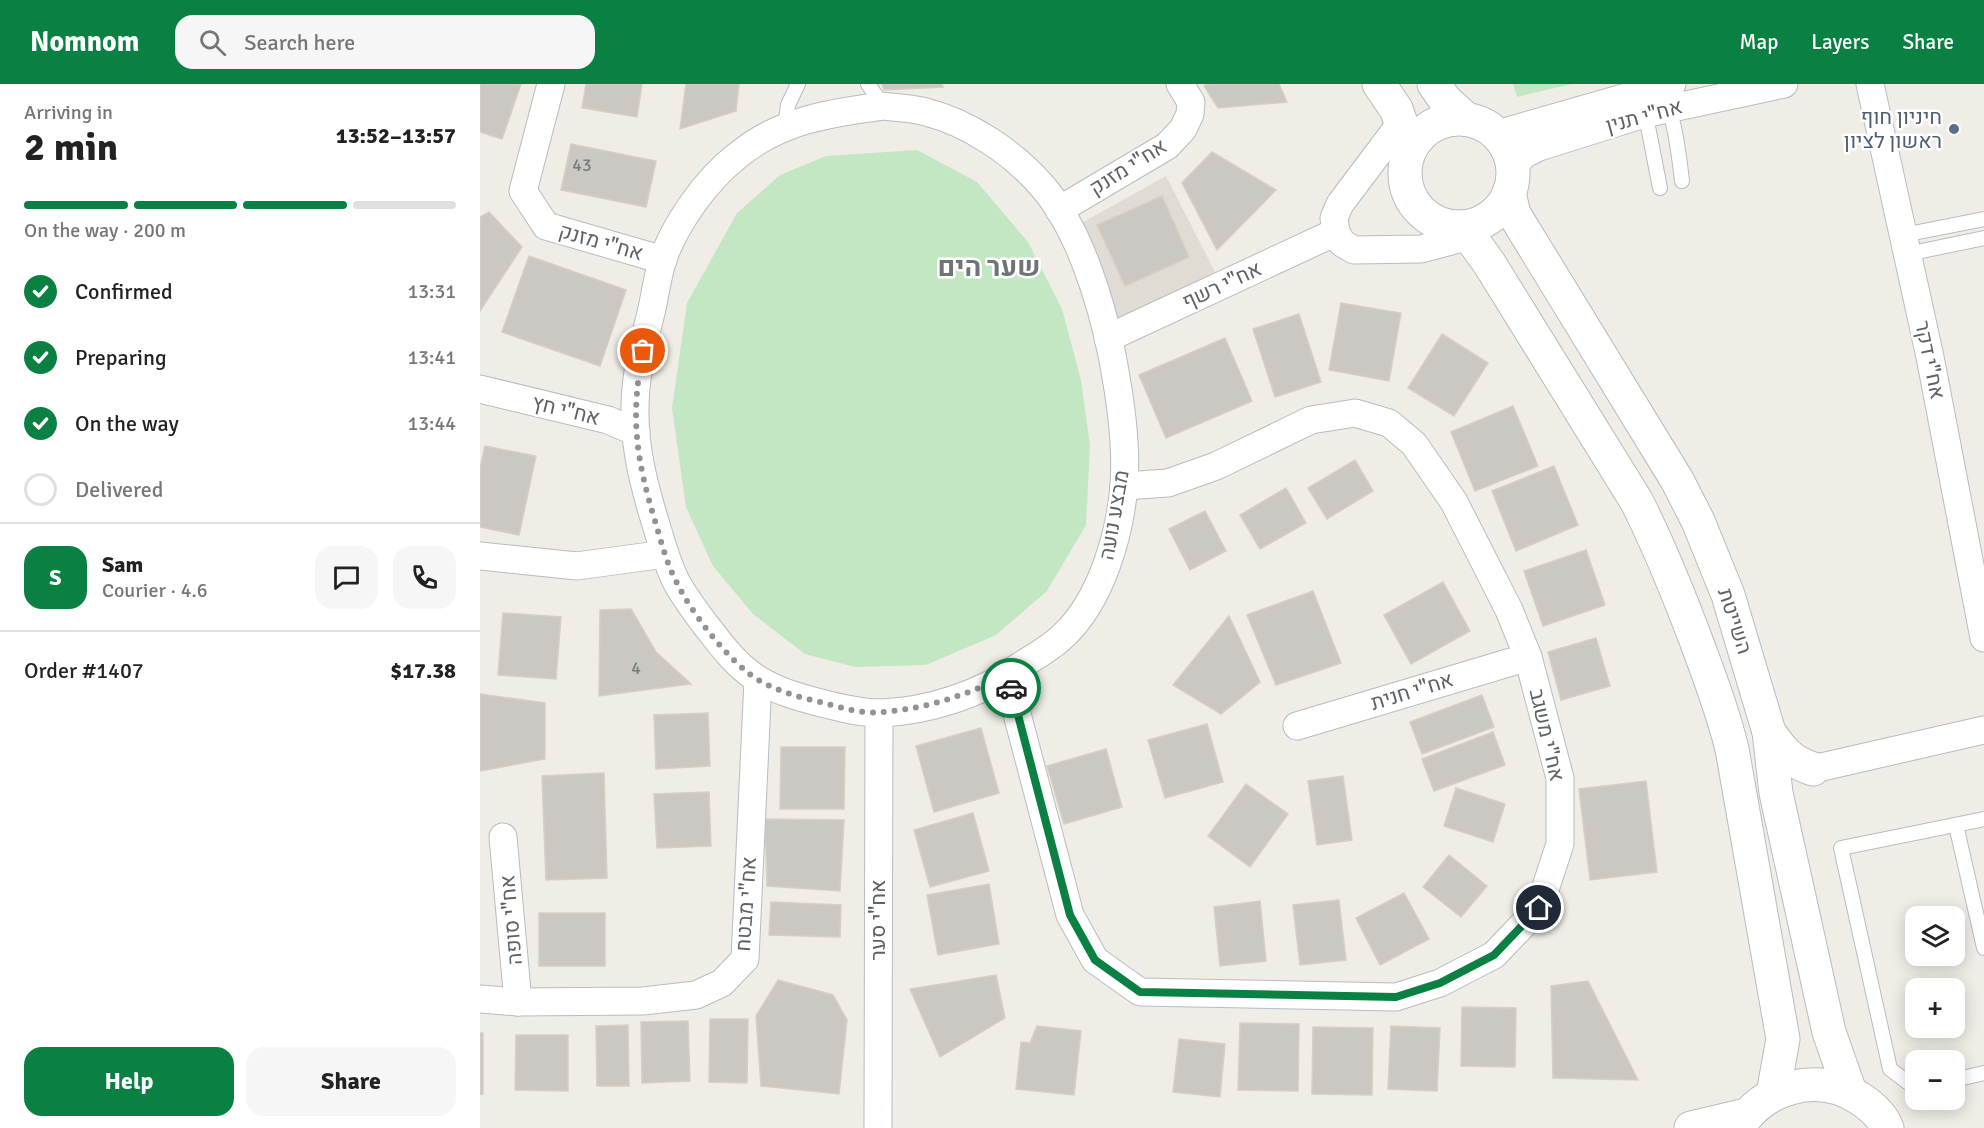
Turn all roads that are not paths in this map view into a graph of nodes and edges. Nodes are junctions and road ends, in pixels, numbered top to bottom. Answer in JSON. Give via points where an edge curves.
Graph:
{"nodes":[{"id":1,"x":551,"y":84,"type":"edge"},
{"id":2,"x":798,"y":84,"type":"edge"},
{"id":3,"x":868,"y":84,"type":"edge"},
{"id":4,"x":1180,"y":84,"type":"edge"},
{"id":5,"x":1379,"y":84,"type":"edge"},
{"id":6,"x":1434,"y":84,"type":"edge"},
{"id":7,"x":1784,"y":84,"type":"edge"},
{"id":8,"x":1870,"y":84,"type":"edge"},
{"id":9,"x":1659,"y":99,"type":"edge"},
{"id":10,"x":883,"y":106,"type":"junction"},
{"id":11,"x":1465,"y":118,"type":"junction"},
{"id":12,"x":785,"y":127,"type":"junction"},
{"id":13,"x":1497,"y":134,"type":"junction"},
{"id":14,"x":1406,"y":136,"type":"junction"},
{"id":15,"x":1511,"y":180,"type":"junction"},
{"id":16,"x":1682,"y":181,"type":"dead end"},
{"id":17,"x":1660,"y":188,"type":"dead end"},
{"id":18,"x":1059,"y":210,"type":"junction"},
{"id":19,"x":1984,"y":219,"type":"edge"},
{"id":20,"x":1466,"y":231,"type":"junction"},
{"id":21,"x":1336,"y":232,"type":"junction"},
{"id":22,"x":1984,"y":238,"type":"edge"},
{"id":23,"x":1905,"y":245,"type":"junction"},
{"id":24,"x":663,"y":260,"type":"junction"},
{"id":25,"x":1108,"y":338,"type":"junction"},
{"id":26,"x":480,"y":389,"type":"edge"},
{"id":27,"x":480,"y":403,"type":"edge"},
{"id":28,"x":636,"y":432,"type":"junction"},
{"id":29,"x":1124,"y":486,"type":"junction"},
{"id":30,"x":665,"y":554,"type":"junction"},
{"id":31,"x":480,"y":556,"type":"edge"},
{"id":32,"x":1984,"y":638,"type":"edge"},
{"id":33,"x":1528,"y":657,"type":"junction"},
{"id":34,"x":1007,"y":676,"type":"junction"},
{"id":35,"x":758,"y":680,"type":"junction"},
{"id":36,"x":879,"y":713,"type":"junction"},
{"id":37,"x":1297,"y":726,"type":"dead end"},
{"id":38,"x":1984,"y":730,"type":"edge"},
{"id":39,"x":1769,"y":732,"type":"junction"},
{"id":40,"x":1813,"y":768,"type":"junction"},
{"id":41,"x":1776,"y":793,"type":"junction"},
{"id":42,"x":1984,"y":819,"type":"edge"},
{"id":43,"x":1956,"y":825,"type":"junction"},
{"id":44,"x":503,"y":837,"type":"dead end"},
{"id":45,"x":1984,"y":948,"type":"edge"},
{"id":46,"x":480,"y":999,"type":"edge"},
{"id":47,"x":518,"y":1002,"type":"junction"},
{"id":48,"x":1984,"y":1073,"type":"edge"},
{"id":49,"x":1965,"y":1077,"type":"edge"},
{"id":50,"x":1905,"y":1080,"type":"edge"},
{"id":51,"x":1850,"y":1092,"type":"junction"},
{"id":52,"x":1773,"y":1094,"type":"junction"},
{"id":53,"x":1742,"y":1121,"type":"edge"},
{"id":54,"x":878,"y":1128,"type":"edge"},
{"id":55,"x":1691,"y":1128,"type":"edge"},
{"id":56,"x":1887,"y":1128,"type":"edge"}],
"edges":[{"from":1,"to":24,"type":"street","name":"אח\"י מזנק","via":[[524,191],[546,226]]},
{"from":2,"to":12,"type":"lane","via":[[788,105]]},
{"from":3,"to":10,"type":"lane"},
{"from":4,"to":18,"type":"street","name":"אח\"י מזנק","via":[[1191,102],[1184,129],[1167,146]]},
{"from":5,"to":14,"type":"street","via":[[1396,109]]},
{"from":6,"to":11,"type":"street"},
{"from":7,"to":9,"type":"street","name":"אח\"י תנין"},
{"from":8,"to":23,"type":"street","name":"אח\"י דקר"},
{"from":9,"to":13,"type":"street","name":"אח\"י תנין"},
{"from":9,"to":15,"type":"street","name":"אח\"י תנין","via":[[1525,154]]},
{"from":9,"to":16,"type":"lane"},
{"from":9,"to":17,"type":"lane"},
{"from":10,"to":12,"type":"street","name":"מבצע נועה","via":[[831,112]]},
{"from":10,"to":18,"type":"street","name":"מבצע נועה","via":[[925,111],[984,139],[1021,165]]},
{"from":11,"to":13,"type":"street","via":[[1483,123]]},
{"from":11,"to":14,"type":"street","via":[[1447,119],[1430,126],[1415,140]]},
{"from":12,"to":24,"type":"street","name":"מבצע נועה","via":[[738,154],[714,177],[680,224]]},
{"from":13,"to":15,"type":"street","via":[[1508,149]]},
{"from":14,"to":20,"type":"street","via":[[1406,190],[1414,205],[1427,218]]},
{"from":14,"to":21,"type":"street","via":[[1340,204],[1334,218]]},
{"from":15,"to":20,"type":"street","via":[[1506,201],[1494,215]]},
{"from":15,"to":39,"type":"street","name":"השייטת","via":[[1514,214],[1698,520],[1728,595]]},
{"from":18,"to":25,"type":"street","name":"מבצע נועה","via":[[1084,260]]},
{"from":19,"to":23,"type":"lane"},
{"from":20,"to":21,"type":"street","via":[[1422,249],[1354,250],[1342,243]]},
{"from":20,"to":52,"type":"street","name":"השייטת","via":[[1496,272],[1637,502],[1672,577],[1724,714],[1783,1039]]},
{"from":21,"to":25,"type":"street","name":"אח\"י רשף"},
{"from":22,"to":23,"type":"lane"},
{"from":23,"to":32,"type":"street","name":"אח\"י דקר"},
{"from":24,"to":28,"type":"street","name":"מבצע נועה","via":[[638,373]]},
{"from":25,"to":29,"type":"street","name":"מבצע נועה","via":[[1121,409]]},
{"from":26,"to":28,"type":"street","name":"אח\"י חץ","via":[[608,420]]},
{"from":27,"to":28,"type":"street","name":"אח\"י חץ","via":[[606,433]]},
{"from":28,"to":30,"type":"street","name":"מבצע נועה","via":[[645,487]]},
{"from":29,"to":33,"type":"street","name":"אח\"י משגב","via":[[1168,483],[1216,466],[1311,420],[1355,413],[1389,423],[1414,444],[1454,502],[1509,610]]},
{"from":29,"to":34,"type":"street","name":"מבצע נועה","via":[[1114,541],[1102,579],[1086,609],[1063,637]]},
{"from":30,"to":31,"type":"street","via":[[577,566]]},
{"from":30,"to":35,"type":"street","name":"מבצע נועה","via":[[676,582],[696,613],[742,668]]},
{"from":33,"to":34,"type":"street","name":"אח\"י משגב","via":[[1560,778],[1560,844],[1539,908],[1494,955],[1440,983],[1396,997],[1140,992],[1095,960],[1070,915]]},
{"from":33,"to":37,"type":"street","name":"אח\"י חנית"},
{"from":34,"to":36,"type":"street","name":"מבצע נועה","via":[[951,699]]},
{"from":35,"to":36,"type":"street","name":"מבצע נועה","via":[[786,693]]},
{"from":35,"to":47,"type":"street","name":"אח\"י מבטח","via":[[745,958],[722,983],[696,995],[643,1001]]},
{"from":36,"to":54,"type":"street","name":"אח\"י סער"},
{"from":38,"to":40,"type":"street"},
{"from":39,"to":40,"type":"street","via":[[1794,762]]},
{"from":39,"to":41,"type":"street","name":"השייטת"},
{"from":40,"to":41,"type":"street","via":[[1798,772]]},
{"from":41,"to":51,"type":"street","name":"השייטת","via":[[1829,1032]]},
{"from":42,"to":43,"type":"lane"},
{"from":43,"to":45,"type":"lane"},
{"from":43,"to":50,"type":"lane","via":[[1841,848],[1890,1069]]},
{"from":44,"to":47,"type":"street","name":"אח\"י סופה"},
{"from":46,"to":47,"type":"street","name":"אח\"י מבטח"},
{"from":48,"to":49,"type":"lane"},
{"from":51,"to":52,"type":"street","via":[[1824,1084],[1798,1085]]},
{"from":51,"to":56,"type":"street","via":[[1870,1105]]},
{"from":52,"to":53,"type":"street"},
{"from":53,"to":55,"type":"street"}]}
